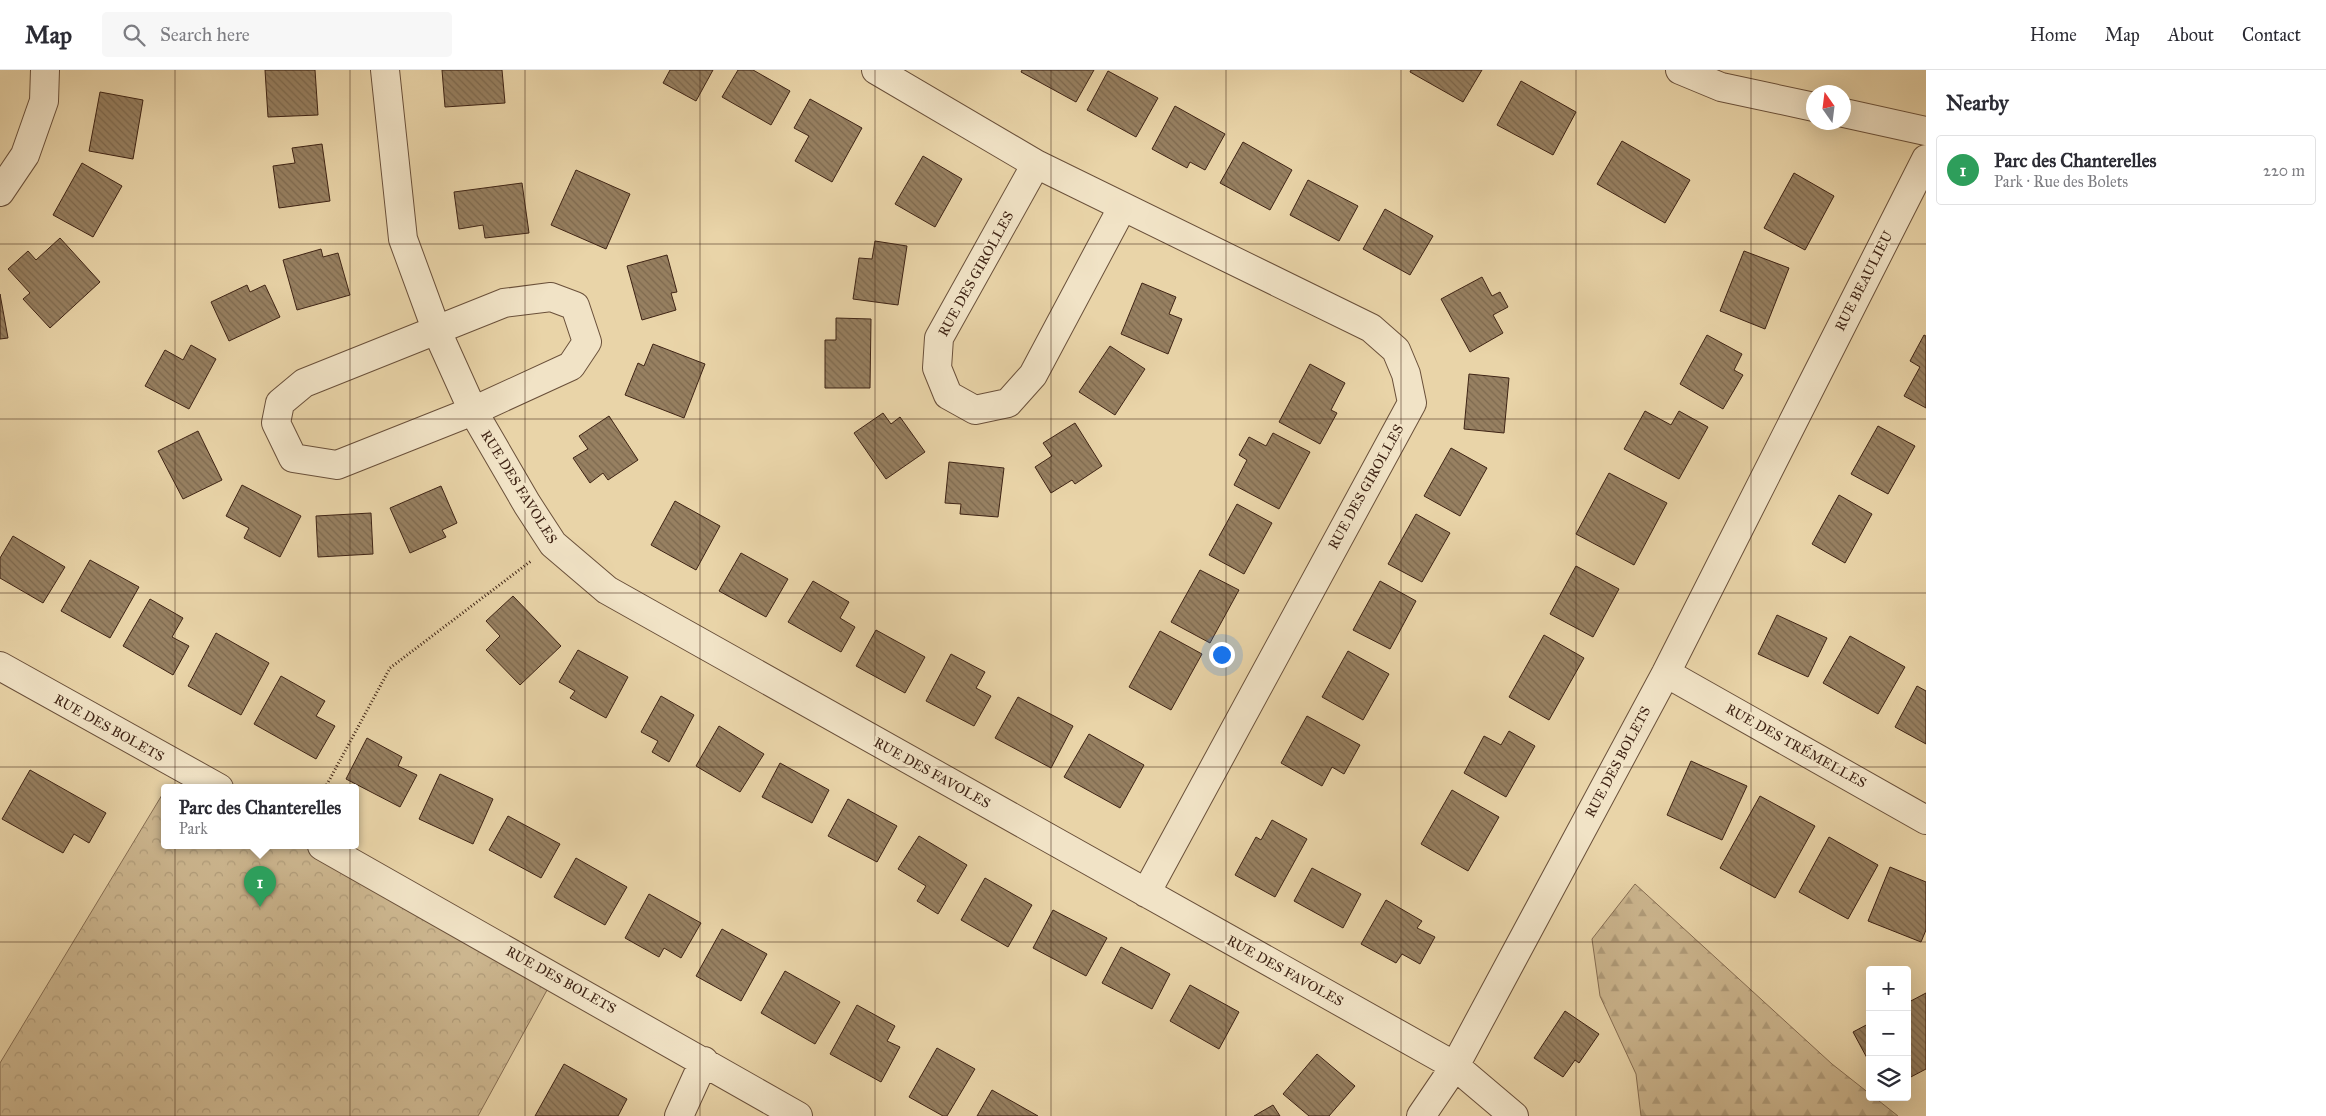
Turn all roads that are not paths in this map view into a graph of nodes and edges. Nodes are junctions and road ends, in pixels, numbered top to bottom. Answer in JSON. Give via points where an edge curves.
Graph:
{"nodes":[{"id":1,"x":45,"y":70,"type":"edge"},
{"id":2,"x":385,"y":70,"type":"edge"},
{"id":3,"x":876,"y":70,"type":"edge"},
{"id":4,"x":1680,"y":70,"type":"edge"},
{"id":5,"x":1806,"y":105,"type":"edge"},
{"id":6,"x":1851,"y":115,"type":"edge"},
{"id":7,"x":1926,"y":131,"type":"edge"},
{"id":8,"x":1926,"y":159,"type":"edge"},
{"id":9,"x":1036,"y":164,"type":"junction"},
{"id":10,"x":0,"y":192,"type":"edge"},
{"id":11,"x":1122,"y":208,"type":"junction"},
{"id":12,"x":436,"y":329,"type":"junction"},
{"id":13,"x":1803,"y":402,"type":"joint"},
{"id":14,"x":473,"y":411,"type":"junction"},
{"id":15,"x":1666,"y":673,"type":"junction"},
{"id":16,"x":3,"y":674,"type":"edge"},
{"id":17,"x":211,"y":784,"type":"edge"},
{"id":18,"x":1926,"y":820,"type":"edge"},
{"id":19,"x":327,"y":849,"type":"edge"},
{"id":20,"x":1146,"y":893,"type":"junction"},
{"id":21,"x":704,"y":1061,"type":"junction"},
{"id":22,"x":1455,"y":1066,"type":"junction"},
{"id":23,"x":796,"y":1115,"type":"edge"},
{"id":24,"x":679,"y":1116,"type":"edge"},
{"id":25,"x":1421,"y":1116,"type":"edge"},
{"id":26,"x":1514,"y":1116,"type":"edge"}],
"edges":[{"from":1,"to":10,"type":"street","via":[[44,100],[25,155]]},
{"from":2,"to":12,"type":"street","name":"RUE DES FAVOLES","via":[[403,239]]},
{"from":3,"to":9,"type":"street","name":"RUE DES GIROLLES"},
{"from":4,"to":5,"type":"street","via":[[1721,87]]},
{"from":6,"to":7,"type":"street"},
{"from":8,"to":13,"type":"street","name":"RUE BEAULIEU"},
{"from":9,"to":11,"type":"street","name":"RUE DES GIROLLES"},
{"from":9,"to":11,"type":"street","name":"RUE DES GIROLLES","via":[[939,338],[937,368],[948,395],[974,410],[1008,403],[1033,375]]},
{"from":11,"to":20,"type":"street","name":"RUE DES GIROLLES","via":[[1371,328],[1396,350],[1406,374],[1412,403]]},
{"from":12,"to":14,"type":"street","name":"RUE DES FAVOLES"},
{"from":12,"to":14,"type":"street","via":[[504,303],[551,297],[575,306],[587,342],[571,366]]},
{"from":12,"to":14,"type":"street","via":[[304,383],[280,403],[276,423],[293,458],[338,465]]},
{"from":13,"to":15,"type":"street","name":"RUE DES BOLETS"},
{"from":14,"to":20,"type":"street","name":"RUE DES FAVOLES","via":[[553,544],[607,590]]},
{"from":15,"to":18,"type":"street","name":"RUE DES TRÉMELLES"},
{"from":15,"to":22,"type":"street","name":"RUE DES BOLETS"},
{"from":16,"to":17,"type":"street","name":"RUE DES BOLETS"},
{"from":19,"to":21,"type":"street","name":"RUE DES BOLETS"},
{"from":20,"to":22,"type":"street","name":"RUE DES FAVOLES"},
{"from":21,"to":23,"type":"street","name":"RUE DES BOLETS"},
{"from":21,"to":24,"type":"street"},
{"from":22,"to":25,"type":"street","name":"RUE DES BOLETS"},
{"from":22,"to":26,"type":"street","name":"RUE DES FAVOLES"}]}
